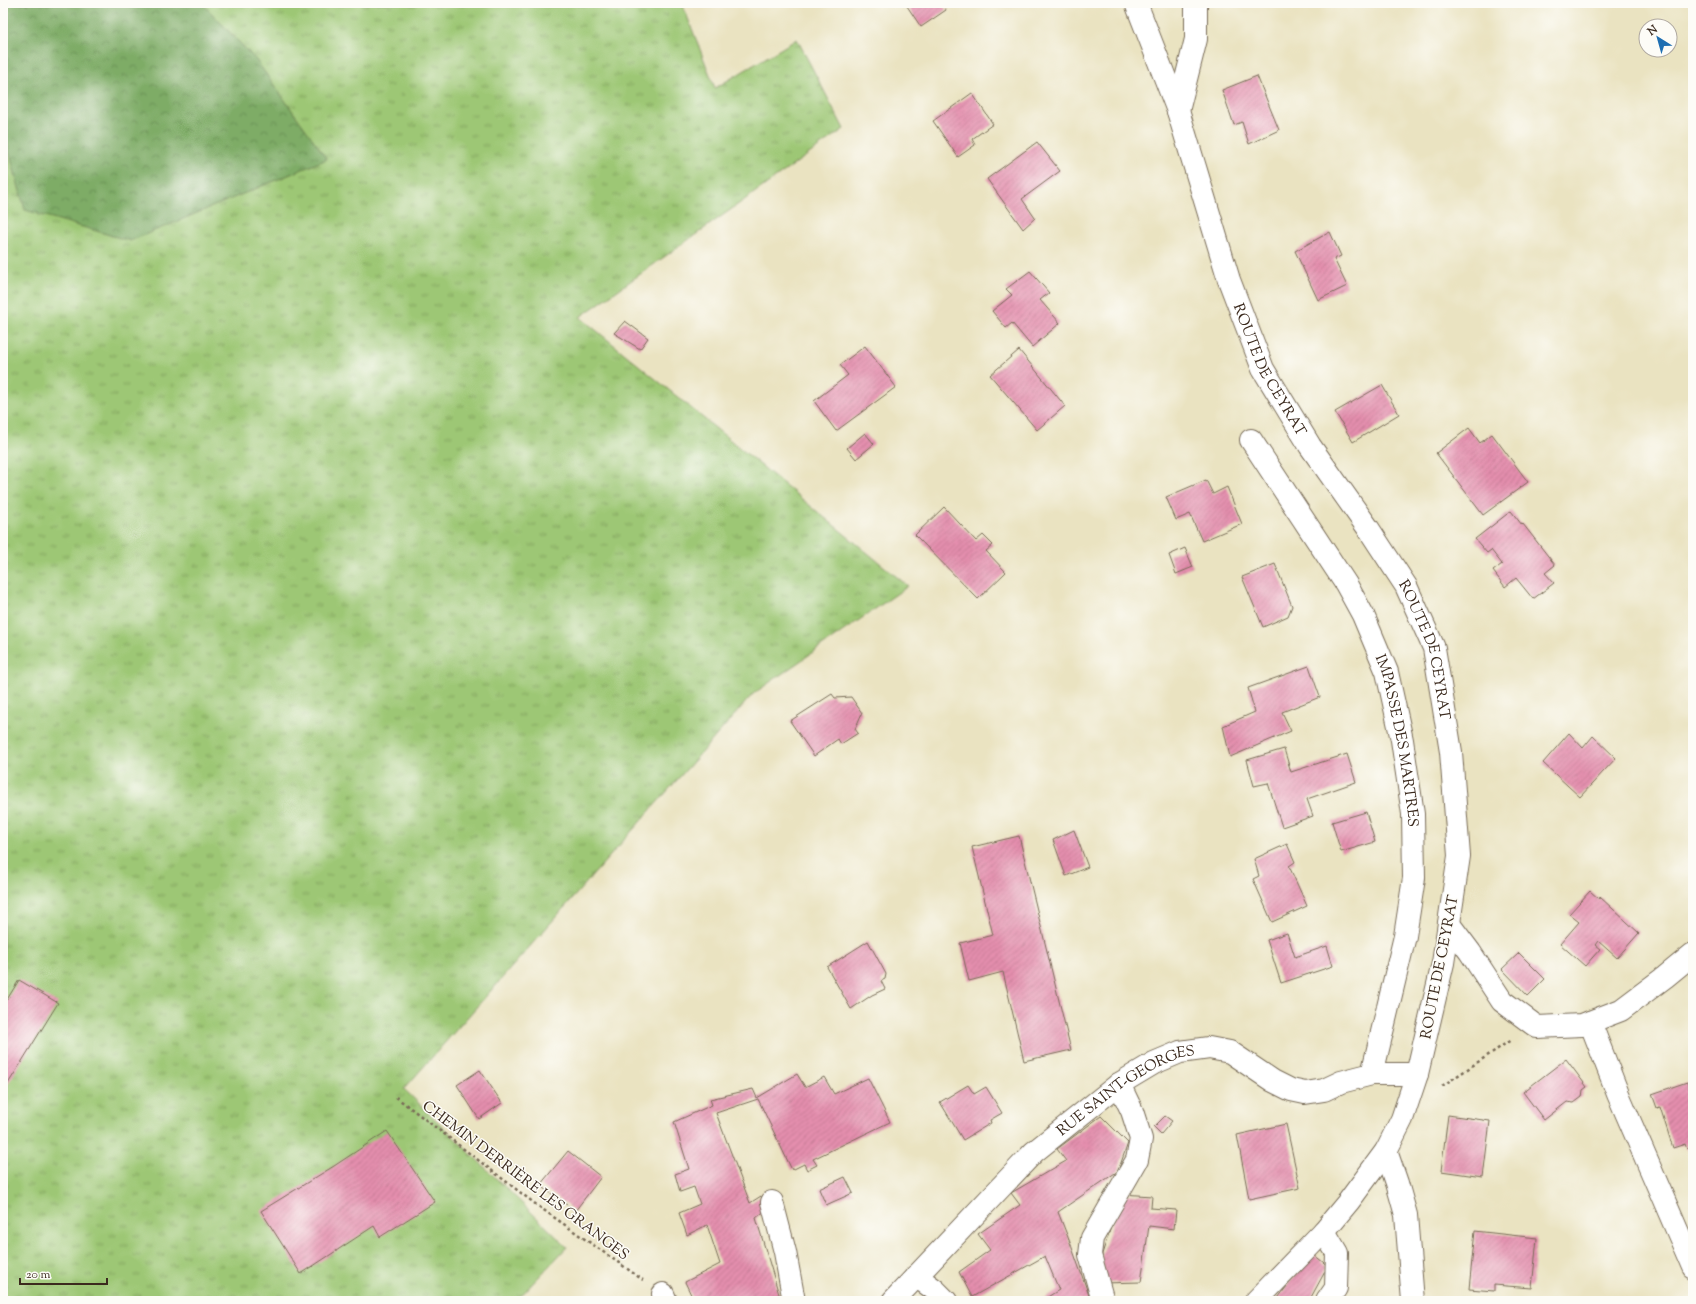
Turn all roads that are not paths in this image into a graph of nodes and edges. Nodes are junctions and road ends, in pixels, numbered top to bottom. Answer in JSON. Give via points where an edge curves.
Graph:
{"nodes":[{"id":1,"x":1136,"y":3,"type":"edge"},
{"id":2,"x":1196,"y":3,"type":"edge"},
{"id":3,"x":1178,"y":111,"type":"junction"},
{"id":4,"x":1251,"y":440,"type":"dead end"},
{"id":5,"x":1449,"y":924,"type":"junction"},
{"id":6,"x":1693,"y":954,"type":"edge"},
{"id":7,"x":1590,"y":1022,"type":"junction"},
{"id":8,"x":1372,"y":1074,"type":"junction"},
{"id":9,"x":1417,"y":1074,"type":"junction"},
{"id":10,"x":1119,"y":1084,"type":"junction"},
{"id":11,"x":1386,"y":1151,"type":"junction"},
{"id":12,"x":772,"y":1202,"type":"dead end"},
{"id":13,"x":1324,"y":1230,"type":"junction"},
{"id":14,"x":1693,"y":1267,"type":"edge"},
{"id":15,"x":916,"y":1276,"type":"junction"},
{"id":16,"x":794,"y":1301,"type":"edge"},
{"id":17,"x":893,"y":1301,"type":"edge"},
{"id":18,"x":946,"y":1301,"type":"edge"},
{"id":19,"x":1103,"y":1301,"type":"edge"},
{"id":20,"x":1256,"y":1301,"type":"edge"},
{"id":21,"x":1327,"y":1301,"type":"edge"},
{"id":22,"x":1413,"y":1301,"type":"edge"}],
"edges":[{"from":1,"to":3,"type":"street","name":"ROUTE DE CEYRAT"},
{"from":2,"to":3,"type":"street","via":[[1196,39]]},
{"from":3,"to":5,"type":"street","name":"ROUTE DE CEYRAT","via":[[1229,280],[1263,369],[1310,446],[1406,586],[1434,648],[1451,752],[1459,856]]},
{"from":4,"to":8,"type":"street","name":"IMPASSE DES MARTRES","via":[[1346,584],[1363,615],[1387,672],[1402,740],[1413,814],[1414,878],[1406,936]]},
{"from":5,"to":7,"type":"street","via":[[1502,1001],[1537,1027],[1582,1025]]},
{"from":5,"to":9,"type":"street","name":"ROUTE DE CEYRAT","via":[[1443,963]]},
{"from":6,"to":7,"type":"street","via":[[1621,1010]]},
{"from":7,"to":14,"type":"street","via":[[1618,1094]]},
{"from":8,"to":9,"type":"street","name":"RUE SAINT-GEORGES"},
{"from":8,"to":10,"type":"street","name":"RUE SAINT-GEORGES","via":[[1341,1082],[1324,1090],[1305,1093],[1291,1090],[1273,1081],[1230,1052],[1209,1048],[1180,1052],[1154,1063]]},
{"from":9,"to":11,"type":"street","name":"ROUTE DE CEYRAT","via":[[1402,1119]]},
{"from":10,"to":15,"type":"street","name":"RUE SAINT-GEORGES","via":[[1034,1152]]},
{"from":10,"to":19,"type":"street","via":[[1132,1111],[1141,1139],[1137,1160],[1092,1238],[1090,1255]]},
{"from":11,"to":13,"type":"street","name":"ROUTE DE CEYRAT"},
{"from":11,"to":22,"type":"street","via":[[1406,1215]]},
{"from":12,"to":16,"type":"street"},
{"from":13,"to":20,"type":"street","name":"ROUTE DE CEYRAT"},
{"from":13,"to":21,"type":"street","via":[[1337,1253],[1336,1288]]},
{"from":15,"to":17,"type":"street","name":"RUE SAINT-GEORGES"},
{"from":15,"to":18,"type":"street"}]}
